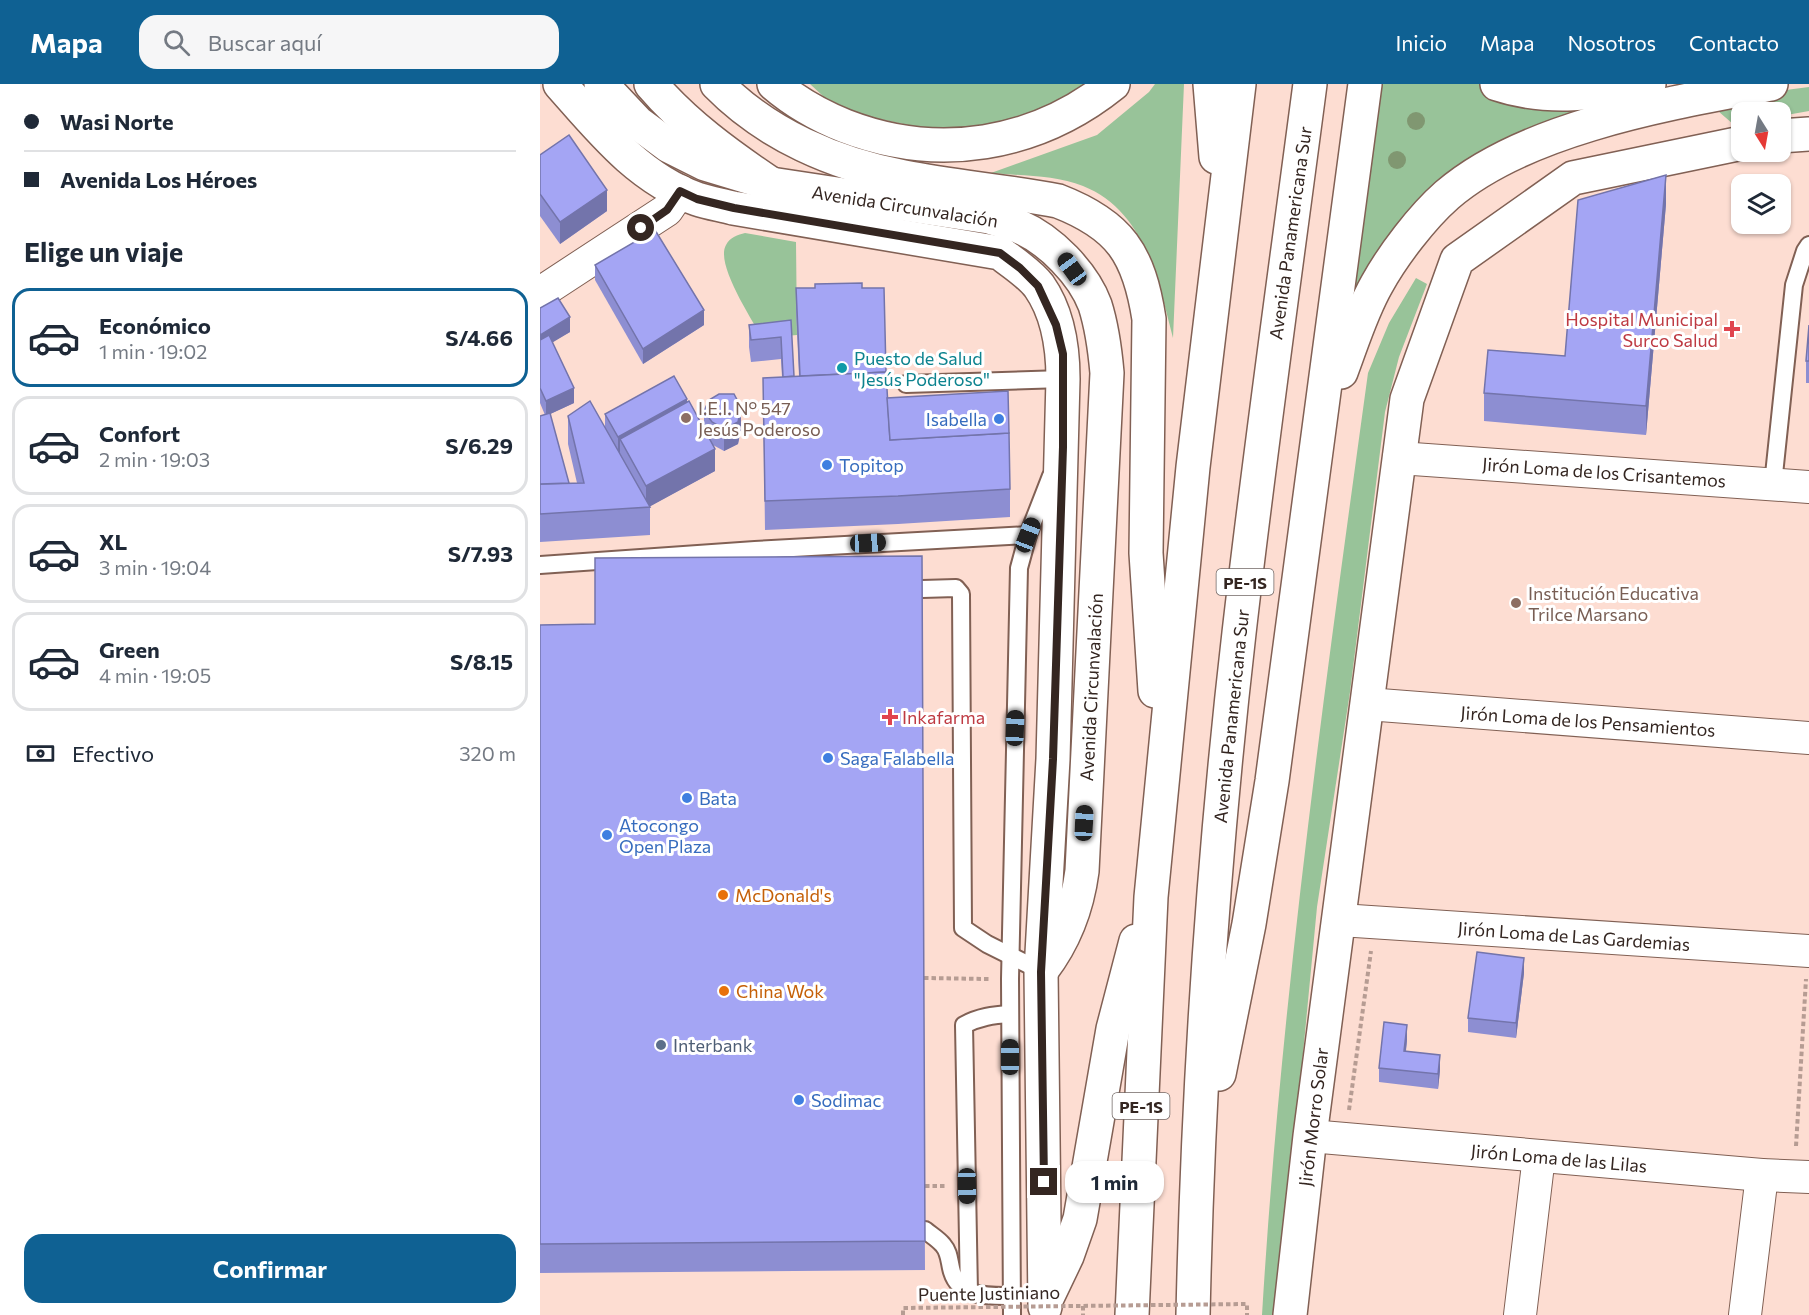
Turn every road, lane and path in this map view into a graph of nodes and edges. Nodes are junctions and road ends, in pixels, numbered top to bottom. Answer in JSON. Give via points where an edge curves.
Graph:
{"nodes":[{"id":1,"x":560,"y":84,"type":"edge"},
{"id":2,"x":601,"y":84,"type":"edge"},
{"id":3,"x":651,"y":84,"type":"edge"},
{"id":4,"x":717,"y":84,"type":"edge"},
{"id":5,"x":774,"y":84,"type":"edge"},
{"id":6,"x":1113,"y":84,"type":"edge"},
{"id":7,"x":1210,"y":84,"type":"edge"},
{"id":8,"x":1239,"y":84,"type":"edge"},
{"id":9,"x":1310,"y":84,"type":"edge"},
{"id":10,"x":1365,"y":84,"type":"edge"},
{"id":11,"x":1497,"y":84,"type":"edge"},
{"id":12,"x":1649,"y":84,"type":"edge"},
{"id":13,"x":1771,"y":84,"type":"edge"},
{"id":14,"x":1809,"y":134,"type":"edge"},
{"id":15,"x":1791,"y":135,"type":"edge"},
{"id":16,"x":1731,"y":146,"type":"edge"},
{"id":17,"x":771,"y":184,"type":"junction"},
{"id":18,"x":680,"y":191,"type":"junction"},
{"id":19,"x":1223,"y":214,"type":"junction"},
{"id":20,"x":1809,"y":245,"type":"edge"},
{"id":21,"x":540,"y":293,"type":"edge"},
{"id":22,"x":1063,"y":379,"type":"junction"},
{"id":23,"x":906,"y":384,"type":"dead end"},
{"id":24,"x":1319,"y":434,"type":"junction"},
{"id":25,"x":1063,"y":447,"type":"junction"},
{"id":26,"x":1399,"y":458,"type":"junction"},
{"id":27,"x":1773,"y":484,"type":"junction"},
{"id":28,"x":1809,"y":487,"type":"edge"},
{"id":29,"x":1028,"y":535,"type":"junction"},
{"id":30,"x":540,"y":565,"type":"edge"},
{"id":31,"x":922,"y":589,"type":"edge"},
{"id":32,"x":1367,"y":704,"type":"junction"},
{"id":33,"x":1809,"y":738,"type":"edge"},
{"id":34,"x":1163,"y":767,"type":"junction"},
{"id":35,"x":1151,"y":897,"type":"junction"},
{"id":36,"x":1340,"y":920,"type":"junction"},
{"id":37,"x":1372,"y":940,"type":"dead end"},
{"id":38,"x":1010,"y":957,"type":"junction"},
{"id":39,"x":1808,"y":961,"type":"edge"},
{"id":40,"x":1025,"y":975,"type":"junction"},
{"id":41,"x":924,"y":978,"type":"edge"},
{"id":42,"x":1010,"y":1014,"type":"junction"},
{"id":43,"x":1348,"y":1116,"type":"dead end"},
{"id":44,"x":1310,"y":1136,"type":"junction"},
{"id":45,"x":1796,"y":1146,"type":"dead end"},
{"id":46,"x":1539,"y":1156,"type":"junction"},
{"id":47,"x":1762,"y":1175,"type":"junction"},
{"id":48,"x":1809,"y":1178,"type":"edge"},
{"id":49,"x":1196,"y":1179,"type":"junction"},
{"id":50,"x":925,"y":1230,"type":"edge"},
{"id":51,"x":969,"y":1293,"type":"junction"},
{"id":52,"x":1012,"y":1296,"type":"junction"},
{"id":53,"x":1083,"y":1306,"type":"junction"},
{"id":54,"x":1045,"y":1307,"type":"edge"},
{"id":55,"x":1083,"y":1314,"type":"edge"},
{"id":56,"x":903,"y":1315,"type":"edge"},
{"id":57,"x":1012,"y":1315,"type":"edge"},
{"id":58,"x":1132,"y":1315,"type":"edge"},
{"id":59,"x":1193,"y":1315,"type":"edge"},
{"id":60,"x":1247,"y":1315,"type":"edge"},
{"id":61,"x":1290,"y":1315,"type":"edge"},
{"id":62,"x":1520,"y":1315,"type":"edge"},
{"id":63,"x":1745,"y":1315,"type":"edge"}],
"edges":[{"from":1,"to":18,"type":"main road","name":"Avenida Circunvalación","via":[[611,142],[650,175]]},
{"from":2,"to":17,"type":"main road","name":"Avenida Circunvalación","via":[[639,123],[669,146],[705,164]]},
{"from":3,"to":17,"type":"main road","via":[[720,149]]},
{"from":4,"to":34,"type":"main road","via":[[759,119],[822,154],[904,177],[1058,201],[1104,224],[1132,257],[1149,319],[1146,553]]},
{"from":5,"to":6,"type":"main road","via":[[818,113],[854,129],[894,141],[936,146],[980,143],[1024,133],[1068,115]]},
{"from":7,"to":19,"type":"main road"},
{"from":8,"to":19,"type":"main road","number":"PE-1S"},
{"from":9,"to":49,"type":"main road","name":"Avenida Panamericana Sur","number":"PE-1S","via":[[1239,634],[1211,933]]},
{"from":10,"to":24,"type":"main road"},
{"from":11,"to":12,"type":"main road","via":[[1574,95]]},
{"from":13,"to":24,"type":"main road","via":[[1584,126],[1485,169],[1447,195],[1376,285]]},
{"from":14,"to":15,"type":"main road"},
{"from":16,"to":26,"type":"main road","name":"Jirón Morro Solar","via":[[1573,178],[1457,260],[1407,399]]},
{"from":17,"to":40,"type":"main road","name":"Avenida Circunvalación","via":[[989,217],[1021,227],[1060,252],[1094,303],[1104,340],[1107,373],[1082,871],[1063,939]]},
{"from":18,"to":21,"type":"street","via":[[667,210]]},
{"from":18,"to":22,"type":"main road","name":"Avenida Circunvalación","via":[[734,208],[1000,253],[1038,286],[1051,310],[1063,354]]},
{"from":19,"to":34,"type":"main road","number":"PE-1S"},
{"from":20,"to":27,"type":"lane","via":[[1794,285]]},
{"from":22,"to":23,"type":"lane"},
{"from":22,"to":25,"type":"main road","name":"Avenida Circunvalación"},
{"from":24,"to":49,"type":"main road","via":[[1269,803]]},
{"from":25,"to":29,"type":"lane"},
{"from":25,"to":40,"type":"main road","name":"Avenida Circunvalación","via":[[1053,759]]},
{"from":26,"to":27,"type":"street","name":"Jirón Loma de los Crisantemos"},
{"from":26,"to":32,"type":"main road","name":"Jirón Morro Solar"},
{"from":27,"to":28,"type":"street","name":"Jirón Loma de los Crisantemos"},
{"from":29,"to":30,"type":"lane"},
{"from":29,"to":38,"type":"lane","via":[[1019,568]]},
{"from":31,"to":38,"type":"lane","via":[[956,588],[961,594],[963,928]]},
{"from":32,"to":33,"type":"street","name":"Jirón Loma de los Pensamientos"},
{"from":32,"to":36,"type":"main road","name":"Jirón Morro Solar"},
{"from":34,"to":35,"type":"main road","number":"PE-1S"},
{"from":35,"to":54,"type":"main road","via":[[1113,1029],[1080,1218]]},
{"from":35,"to":58,"type":"main road","number":"PE-1S"},
{"from":36,"to":39,"type":"street","name":"Jirón Loma de Las Gardemias"},
{"from":36,"to":44,"type":"main road","name":"Jirón Morro Solar"},
{"from":37,"to":43,"type":"path"},
{"from":38,"to":40,"type":"lane"},
{"from":38,"to":40,"type":"lane"},
{"from":39,"to":45,"type":"path"},
{"from":40,"to":41,"type":"path"},
{"from":40,"to":42,"type":"lane"},
{"from":40,"to":54,"type":"main road"},
{"from":42,"to":51,"type":"lane","via":[[964,1025]]},
{"from":42,"to":52,"type":"lane"},
{"from":44,"to":46,"type":"street","name":"Jirón Loma de las Lilas"},
{"from":44,"to":61,"type":"main road","name":"Jirón Morro Solar"},
{"from":46,"to":47,"type":"street","name":"Jirón Loma de las Lilas"},
{"from":46,"to":62,"type":"street"},
{"from":47,"to":48,"type":"street","name":"Jirón Loma de las Lilas"},
{"from":47,"to":63,"type":"street"},
{"from":49,"to":59,"type":"main road","name":"Avenida Panamericana Sur","number":"PE-1S"},
{"from":50,"to":51,"type":"lane","via":[[944,1245],[958,1284]]},
{"from":51,"to":52,"type":"lane"},
{"from":52,"to":57,"type":"lane"},
{"from":53,"to":55,"type":"path","name":"Puente Justiniano","bridge":true},
{"from":53,"to":56,"type":"path","name":"Puente Justiniano","bridge":true,"via":[[903,1308]]},
{"from":53,"to":60,"type":"path","name":"Puente Justiniano","bridge":true,"via":[[1247,1304]]}]}
